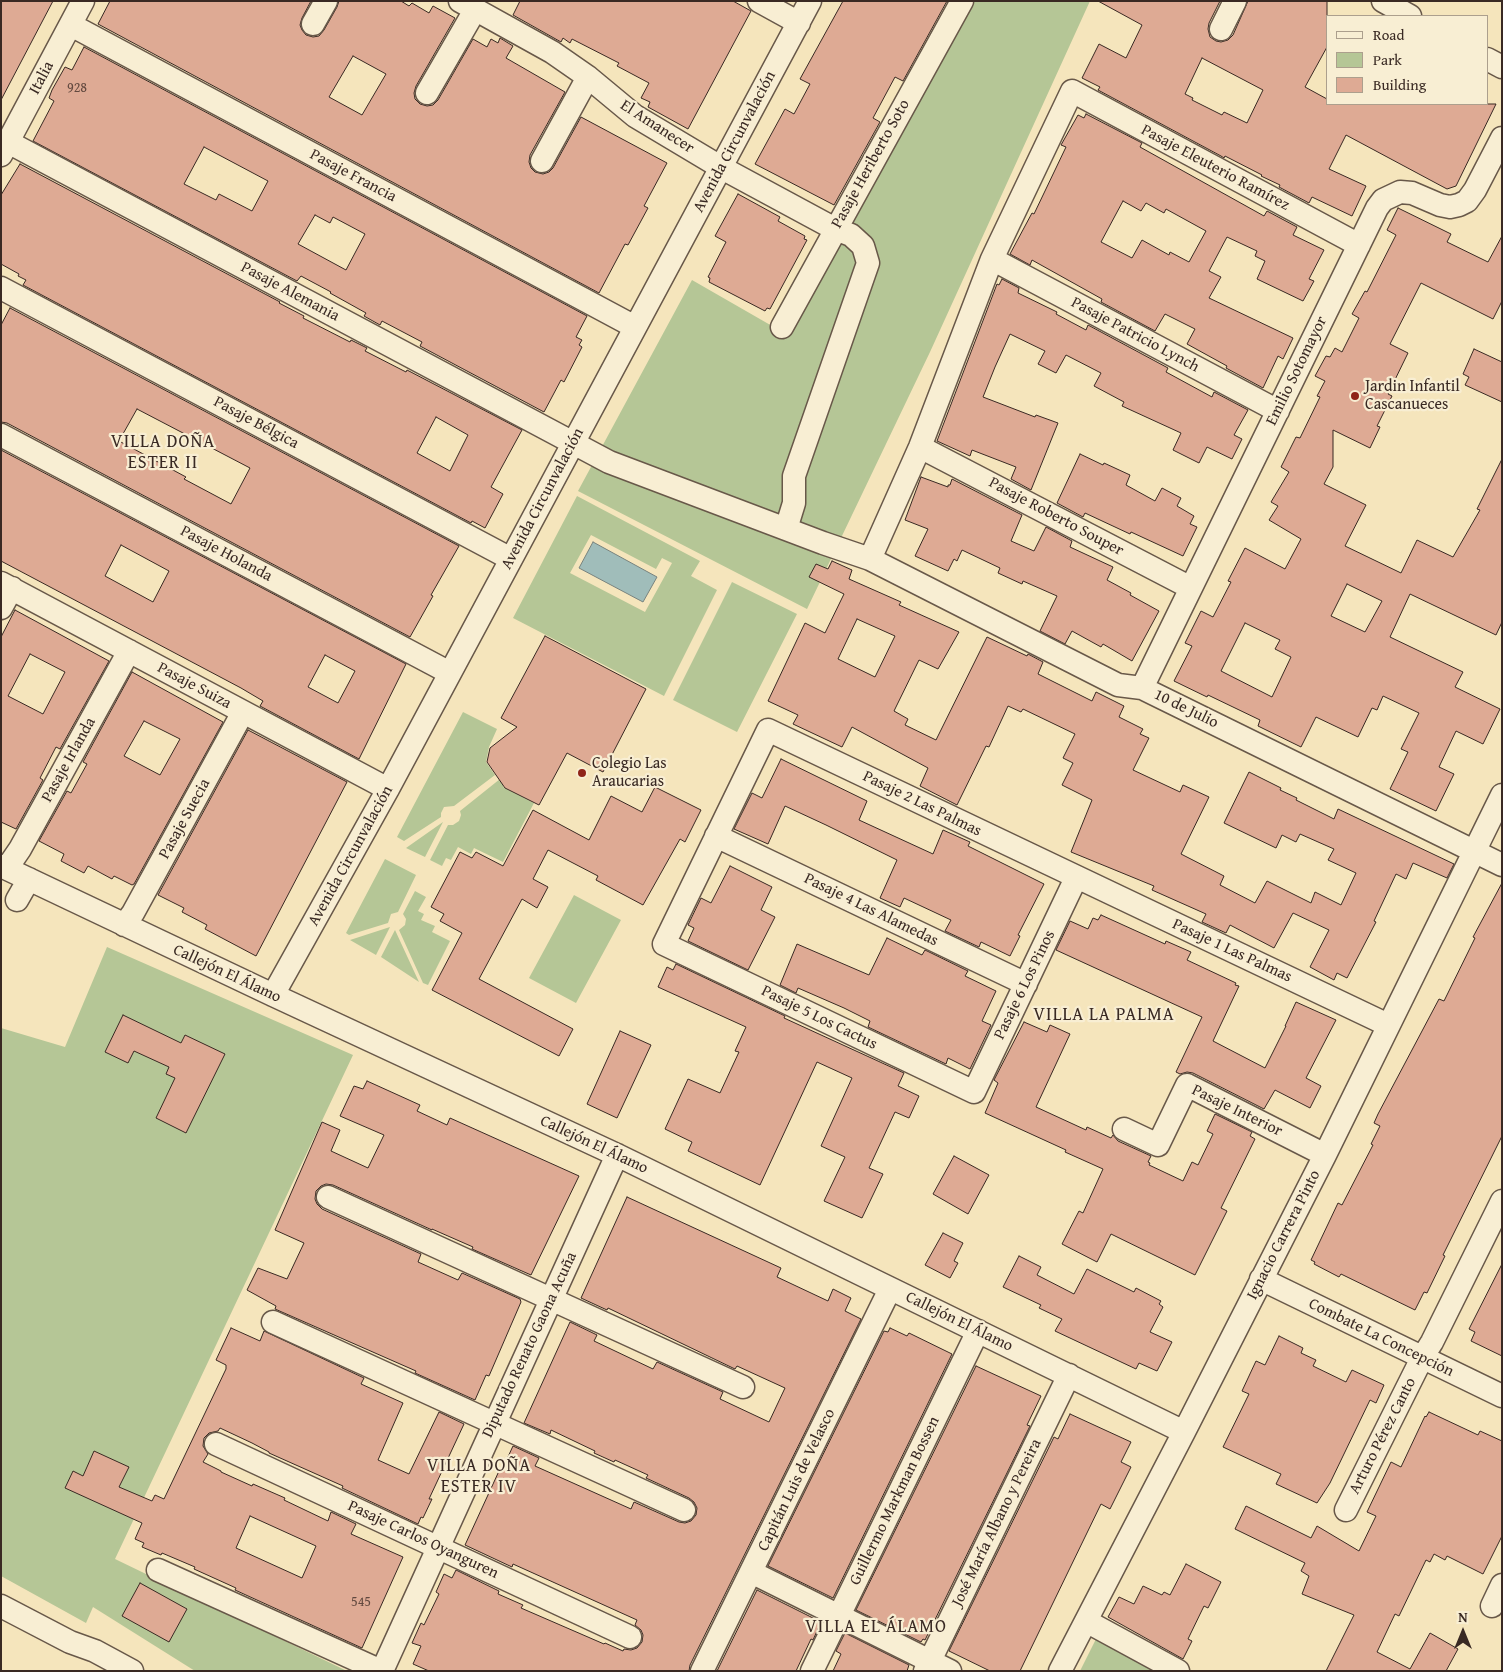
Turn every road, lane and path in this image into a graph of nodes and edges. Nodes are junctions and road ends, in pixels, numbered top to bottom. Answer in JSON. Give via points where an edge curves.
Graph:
{"nodes":[{"id":1,"x":84,"y":1,"type":"edge"},
{"id":2,"x":326,"y":1,"type":"edge"},
{"id":3,"x":758,"y":1,"type":"edge"},
{"id":4,"x":810,"y":1,"type":"edge"},
{"id":5,"x":962,"y":1,"type":"edge"},
{"id":6,"x":1235,"y":1,"type":"edge"},
{"id":7,"x":1383,"y":1,"type":"edge"},
{"id":8,"x":467,"y":6,"type":"edge"},
{"id":9,"x":1408,"y":15,"type":"edge"},
{"id":10,"x":799,"y":23,"type":"junction"},
{"id":11,"x":313,"y":24,"type":"dead end"},
{"id":12,"x":71,"y":25,"type":"junction"},
{"id":13,"x":1221,"y":29,"type":"dead end"},
{"id":14,"x":1488,"y":60,"type":"edge"},
{"id":15,"x":1502,"y":67,"type":"edge"},
{"id":16,"x":588,"y":77,"type":"junction"},
{"id":17,"x":427,"y":92,"type":"dead end"},
{"id":18,"x":1502,"y":138,"type":"edge"},
{"id":19,"x":5,"y":148,"type":"edge"},
{"id":20,"x":542,"y":161,"type":"dead end"},
{"id":21,"x":722,"y":168,"type":"junction"},
{"id":22,"x":835,"y":229,"type":"junction"},
{"id":23,"x":1359,"y":245,"type":"junction"},
{"id":24,"x":992,"y":259,"type":"junction"},
{"id":25,"x":1,"y":288,"type":"edge"},
{"id":26,"x":635,"y":327,"type":"junction"},
{"id":27,"x":782,"y":327,"type":"dead end"},
{"id":28,"x":1278,"y":411,"type":"junction"},
{"id":29,"x":1,"y":434,"type":"edge"},
{"id":30,"x":572,"y":443,"type":"junction"},
{"id":31,"x":920,"y":447,"type":"junction"},
{"id":32,"x":786,"y":529,"type":"junction"},
{"id":33,"x":511,"y":559,"type":"junction"},
{"id":34,"x":870,"y":559,"type":"junction"},
{"id":35,"x":1192,"y":588,"type":"junction"},
{"id":36,"x":5,"y":593,"type":"edge"},
{"id":37,"x":128,"y":651,"type":"junction"},
{"id":38,"x":450,"y":674,"type":"junction"},
{"id":39,"x":1142,"y":688,"type":"junction"},
{"id":40,"x":243,"y":712,"type":"junction"},
{"id":41,"x":388,"y":789,"type":"junction"},
{"id":42,"x":1502,"y":795,"type":"edge"},
{"id":43,"x":716,"y":836,"type":"junction"},
{"id":44,"x":1474,"y":851,"type":"junction"},
{"id":45,"x":1502,"y":865,"type":"edge"},
{"id":46,"x":4,"y":867,"type":"edge"},
{"id":47,"x":1076,"y":878,"type":"junction"},
{"id":48,"x":29,"y":879,"type":"junction"},
{"id":49,"x":16,"y":900,"type":"dead end"},
{"id":50,"x":124,"y":925,"type":"junction"},
{"id":51,"x":1026,"y":984,"type":"junction"},
{"id":52,"x":273,"y":995,"type":"junction"},
{"id":53,"x":1388,"y":1025,"type":"junction"},
{"id":54,"x":974,"y":1092,"type":"joint"},
{"id":55,"x":1124,"y":1129,"type":"dead end"},
{"id":56,"x":1325,"y":1155,"type":"junction"},
{"id":57,"x":617,"y":1156,"type":"junction"},
{"id":58,"x":328,"y":1197,"type":"dead end"},
{"id":59,"x":1502,"y":1201,"type":"edge"},
{"id":60,"x":1261,"y":1279,"type":"junction"},
{"id":61,"x":890,"y":1289,"type":"junction"},
{"id":62,"x":551,"y":1299,"type":"junction"},
{"id":63,"x":273,"y":1322,"type":"dead end"},
{"id":64,"x":978,"y":1331,"type":"junction"},
{"id":65,"x":1422,"y":1358,"type":"junction"},
{"id":66,"x":1069,"y":1375,"type":"junction"},
{"id":67,"x":743,"y":1386,"type":"dead end"},
{"id":68,"x":1502,"y":1396,"type":"edge"},
{"id":69,"x":495,"y":1423,"type":"junction"},
{"id":70,"x":1184,"y":1432,"type":"junction"},
{"id":71,"x":216,"y":1444,"type":"dead end"},
{"id":72,"x":684,"y":1510,"type":"dead end"},
{"id":73,"x":1346,"y":1510,"type":"dead end"},
{"id":74,"x":438,"y":1547,"type":"junction"},
{"id":75,"x":158,"y":1570,"type":"dead end"},
{"id":76,"x":752,"y":1572,"type":"junction"},
{"id":77,"x":1502,"y":1585,"type":"edge"},
{"id":78,"x":1,"y":1606,"type":"edge"},
{"id":79,"x":1492,"y":1606,"type":"dead end"},
{"id":80,"x":839,"y":1616,"type":"junction"},
{"id":81,"x":1086,"y":1620,"type":"junction"},
{"id":82,"x":630,"y":1637,"type":"dead end"},
{"id":83,"x":927,"y":1666,"type":"edge"},
{"id":84,"x":132,"y":1671,"type":"edge"},
{"id":85,"x":382,"y":1671,"type":"edge"},
{"id":86,"x":702,"y":1671,"type":"edge"},
{"id":87,"x":812,"y":1671,"type":"edge"},
{"id":88,"x":950,"y":1671,"type":"edge"},
{"id":89,"x":1060,"y":1671,"type":"edge"},
{"id":90,"x":1178,"y":1671,"type":"edge"}],
"edges":[{"from":1,"to":12,"type":"street","name":"Italia"},
{"from":2,"to":11,"type":"street"},
{"from":3,"to":10,"type":"street"},
{"from":4,"to":10,"type":"street","name":"Avenida Circunvalación"},
{"from":5,"to":22,"type":"street","name":"Pasaje Heriberto Soto"},
{"from":6,"to":13,"type":"street"},
{"from":7,"to":9,"type":"street"},
{"from":8,"to":16,"type":"street","name":"El Amanecer","via":[[552,52]]},
{"from":8,"to":17,"type":"street"},
{"from":10,"to":21,"type":"street","name":"Avenida Circunvalación"},
{"from":12,"to":19,"type":"street","name":"Italia"},
{"from":12,"to":26,"type":"street","name":"Pasaje Francia"},
{"from":14,"to":15,"type":"street"},
{"from":16,"to":20,"type":"street"},
{"from":16,"to":21,"type":"street","name":"El Amanecer","via":[[635,116]]},
{"from":18,"to":23,"type":"street","name":"Emilio Sotomayor","via":[[1467,201],[1459,206],[1440,205],[1412,193],[1400,192],[1383,200]]},
{"from":19,"to":30,"type":"street","name":"Pasaje Alemania"},
{"from":21,"to":22,"type":"street","name":"El Amanecer"},
{"from":21,"to":26,"type":"street","name":"Avenida Circunvalación"},
{"from":22,"to":27,"type":"street","name":"Pasaje Heriberto Soto"},
{"from":22,"to":32,"type":"street","name":"El Amanecer","via":[[851,235],[863,246],[868,263],[794,476],[794,503]]},
{"from":23,"to":24,"type":"street","name":"Pasaje Eleuterio Ramírez","via":[[1072,91]]},
{"from":23,"to":28,"type":"street","name":"Emilio Sotomayor"},
{"from":24,"to":28,"type":"street","name":"Pasaje Patricio Lynch"},
{"from":24,"to":31,"type":"street"},
{"from":25,"to":33,"type":"street","name":"Pasaje Bélgica"},
{"from":26,"to":30,"type":"street","name":"Avenida Circunvalación"},
{"from":28,"to":35,"type":"street","name":"Emilio Sotomayor"},
{"from":29,"to":38,"type":"street","name":"Pasaje Holanda"},
{"from":30,"to":32,"type":"street","name":"Pasaje Alemania","via":[[609,462]]},
{"from":30,"to":33,"type":"street","name":"Avenida Circunvalación"},
{"from":31,"to":34,"type":"street"},
{"from":31,"to":35,"type":"street","name":"Pasaje Roberto Souper"},
{"from":32,"to":34,"type":"street","name":"10 de Julio"},
{"from":33,"to":38,"type":"street","name":"Avenida Circunvalación"},
{"from":34,"to":39,"type":"street","name":"10 de Julio","via":[[1118,685]]},
{"from":35,"to":39,"type":"street","name":"Emilio Sotomayor"},
{"from":36,"to":37,"type":"street","name":"Pasaje Suiza"},
{"from":37,"to":40,"type":"street","name":"Pasaje Suiza"},
{"from":37,"to":46,"type":"street","name":"Pasaje Irlanda","via":[[20,849]]},
{"from":38,"to":41,"type":"street","name":"Avenida Circunvalación"},
{"from":39,"to":44,"type":"street","name":"10 de Julio"},
{"from":40,"to":41,"type":"street","name":"Pasaje Suiza"},
{"from":40,"to":50,"type":"street","name":"Pasaje Suecia"},
{"from":41,"to":52,"type":"street","name":"Avenida Circunvalación"},
{"from":42,"to":44,"type":"street","name":"Ignacio Carrera Pinto"},
{"from":43,"to":47,"type":"street","name":"Pasaje 2 Las Palmas","via":[[768,730]]},
{"from":43,"to":51,"type":"street","name":"Pasaje 4 Las Alamedas"},
{"from":43,"to":54,"type":"street","name":"Pasaje 5 Los Cactus","via":[[664,944]]},
{"from":44,"to":45,"type":"street","name":"10 de Julio"},
{"from":44,"to":53,"type":"street","name":"Ignacio Carrera Pinto"},
{"from":46,"to":48,"type":"street","name":"Callejón El Álamo"},
{"from":47,"to":51,"type":"street","name":"Pasaje 6 Los Pinos"},
{"from":47,"to":53,"type":"street","name":"Pasaje 1 Las Palmas"},
{"from":48,"to":49,"type":"street"},
{"from":48,"to":50,"type":"street","name":"Callejón El Álamo"},
{"from":50,"to":52,"type":"street","name":"Callejón El Álamo"},
{"from":51,"to":54,"type":"street","name":"Pasaje 6 Los Pinos"},
{"from":52,"to":57,"type":"street","name":"Callejón El Álamo"},
{"from":53,"to":56,"type":"street","name":"Ignacio Carrera Pinto"},
{"from":55,"to":56,"type":"street","name":"Pasaje Interior","via":[[1158,1145],[1187,1085]]},
{"from":56,"to":60,"type":"street","name":"Ignacio Carrera Pinto"},
{"from":57,"to":61,"type":"street","name":"Callejón El Álamo"},
{"from":57,"to":62,"type":"street","name":"Diputado Renato Gaona Acuña"},
{"from":58,"to":62,"type":"street"},
{"from":59,"to":65,"type":"street","name":"Arturo Pérez Canto"},
{"from":60,"to":65,"type":"street","name":"Combate La Concepción"},
{"from":60,"to":70,"type":"street","name":"Ignacio Carrera Pinto"},
{"from":61,"to":64,"type":"street","name":"Callejón El Álamo"},
{"from":61,"to":76,"type":"street","name":"Capitán Luis de Velasco"},
{"from":62,"to":67,"type":"street"},
{"from":62,"to":69,"type":"street","name":"Diputado Renato Gaona Acuña"},
{"from":63,"to":69,"type":"street"},
{"from":64,"to":66,"type":"street","name":"Callejón El Álamo"},
{"from":64,"to":80,"type":"street","name":"Guillermo Markman Bossen"},
{"from":65,"to":68,"type":"street","name":"Combate La Concepción"},
{"from":65,"to":73,"type":"street","name":"Arturo Pérez Canto"},
{"from":66,"to":70,"type":"street","name":"Callejón El Álamo"},
{"from":66,"to":83,"type":"street","name":"José María Albano y Pereira"},
{"from":69,"to":72,"type":"street"},
{"from":69,"to":74,"type":"street","name":"Diputado Renato Gaona Acuña"},
{"from":70,"to":81,"type":"street","name":"Ignacio Carrera Pinto"},
{"from":71,"to":74,"type":"street","name":"Pasaje Carlos Oyanguren"},
{"from":74,"to":82,"type":"street","name":"Pasaje Carlos Oyanguren"},
{"from":74,"to":85,"type":"street","name":"Diputado Renato Gaona Acuña"},
{"from":75,"to":85,"type":"street"},
{"from":76,"to":80,"type":"street"},
{"from":76,"to":86,"type":"street","name":"Capitán Luis de Velasco"},
{"from":77,"to":79,"type":"street"},
{"from":78,"to":84,"type":"street"},
{"from":80,"to":83,"type":"street"},
{"from":80,"to":87,"type":"street","name":"Guillermo Markman Bossen"},
{"from":81,"to":89,"type":"street","name":"Ignacio Carrera Pinto"},
{"from":81,"to":90,"type":"street"},
{"from":83,"to":88,"type":"street"}]}
